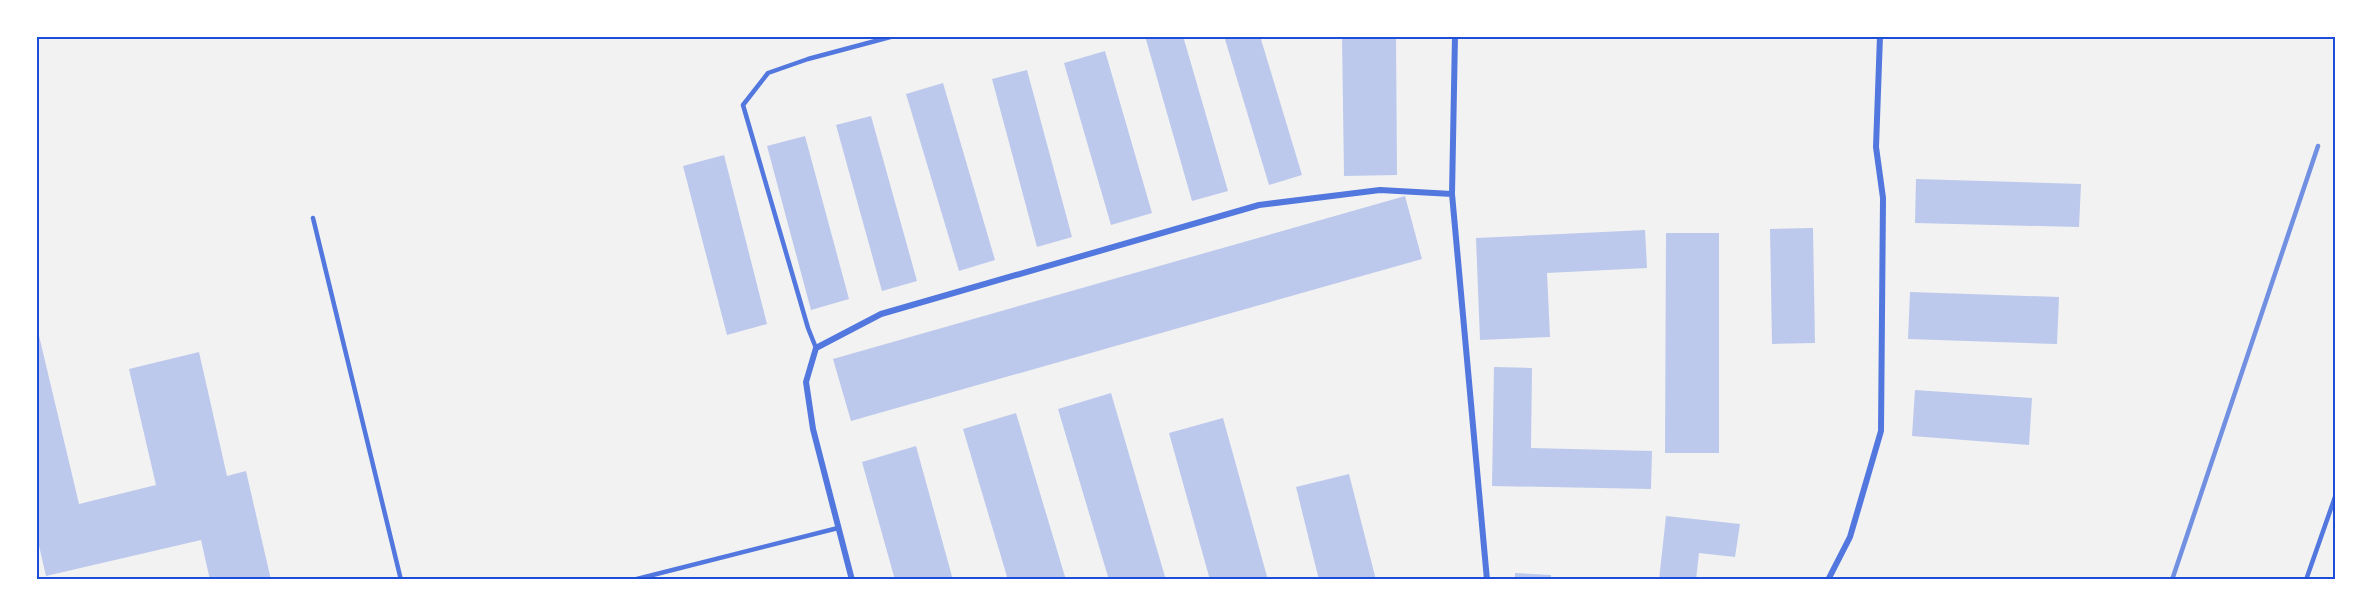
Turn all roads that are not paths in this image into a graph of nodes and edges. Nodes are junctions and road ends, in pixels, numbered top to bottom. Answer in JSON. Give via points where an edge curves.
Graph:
{"nodes":[{"id":1,"x":894,"y":36,"type":"edge"},
{"id":2,"x":1455,"y":36,"type":"edge"},
{"id":3,"x":1880,"y":36,"type":"edge"},
{"id":4,"x":1452,"y":194,"type":"junction"},
{"id":5,"x":313,"y":218,"type":"dead end"},
{"id":6,"x":816,"y":348,"type":"junction"},
{"id":7,"x":2335,"y":497,"type":"edge"},
{"id":8,"x":838,"y":528,"type":"junction"},
{"id":9,"x":401,"y":580,"type":"edge"},
{"id":10,"x":633,"y":580,"type":"edge"},
{"id":11,"x":852,"y":580,"type":"edge"},
{"id":12,"x":1487,"y":580,"type":"edge"},
{"id":13,"x":1828,"y":580,"type":"edge"},
{"id":14,"x":2306,"y":580,"type":"edge"}],
"edges":[{"from":1,"to":6,"type":"lane","via":[[768,73],[743,105]]},
{"from":2,"to":4,"type":"street"},
{"from":3,"to":13,"type":"street","via":[[1876,147],[1883,198],[1881,431],[1850,537]]},
{"from":4,"to":6,"type":"street","via":[[1380,190],[1259,205],[881,314]]},
{"from":4,"to":12,"type":"street"},
{"from":5,"to":9,"type":"lane"},
{"from":6,"to":8,"type":"street","via":[[806,382],[813,429]]},
{"from":7,"to":14,"type":"lane"},
{"from":8,"to":10,"type":"lane"},
{"from":8,"to":11,"type":"street"}]}
